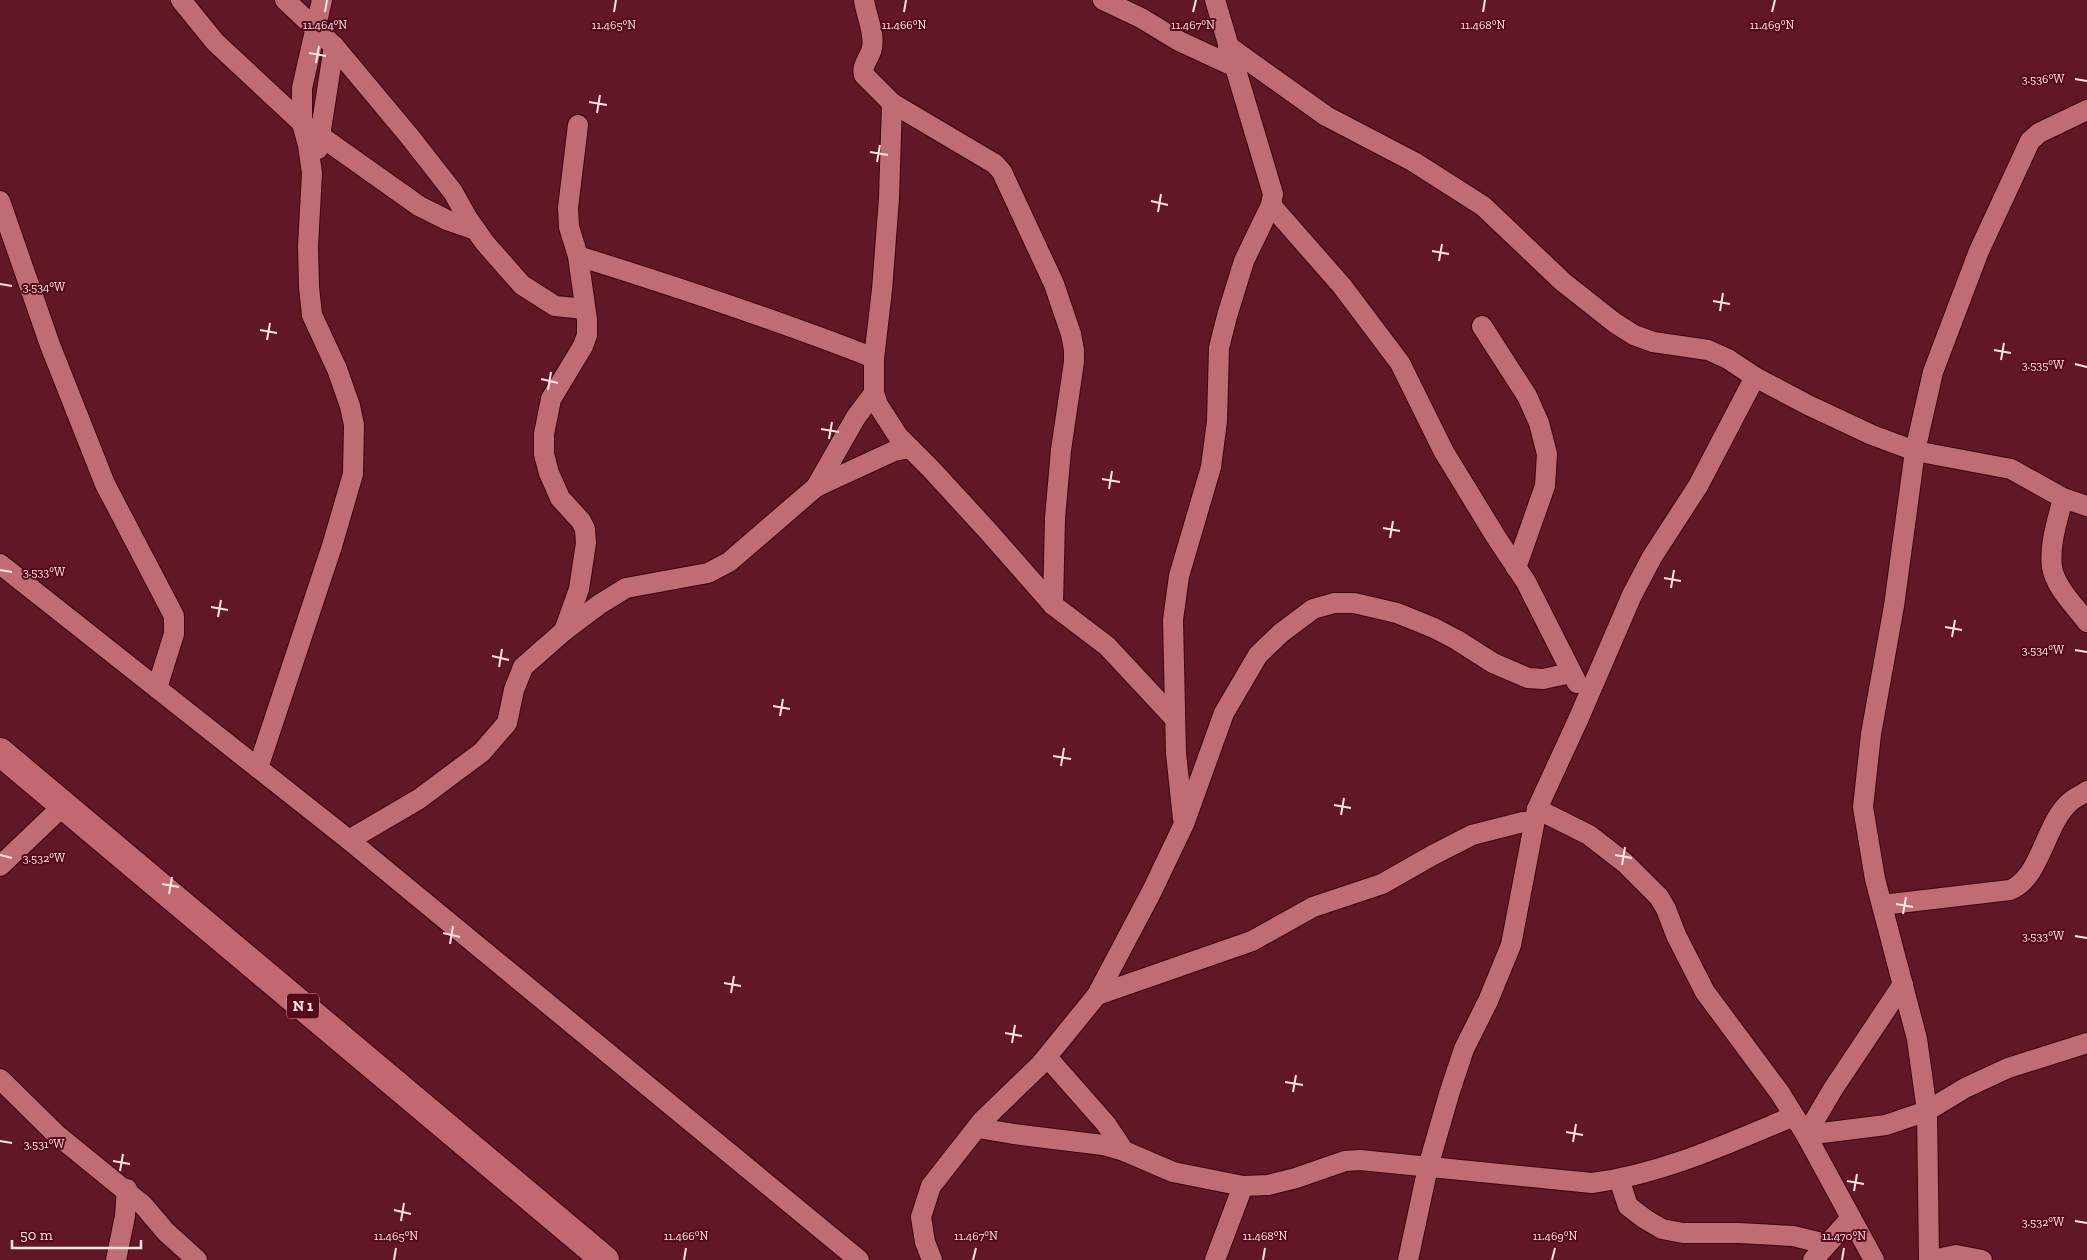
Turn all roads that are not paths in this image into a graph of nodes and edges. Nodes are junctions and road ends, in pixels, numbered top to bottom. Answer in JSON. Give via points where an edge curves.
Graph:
{"nodes":[{"id":1,"x":181,"y":0,"type":"edge"},
{"id":2,"x":285,"y":0,"type":"edge"},
{"id":3,"x":322,"y":0,"type":"edge"},
{"id":4,"x":864,"y":0,"type":"edge"},
{"id":5,"x":1103,"y":0,"type":"edge"},
{"id":6,"x":1215,"y":0,"type":"edge"},
{"id":7,"x":316,"y":30,"type":"junction"},
{"id":8,"x":334,"y":46,"type":"junction"},
{"id":9,"x":1228,"y":46,"type":"junction"},
{"id":10,"x":1234,"y":66,"type":"junction"},
{"id":11,"x":892,"y":103,"type":"junction"},
{"id":12,"x":2087,"y":110,"type":"edge"},
{"id":13,"x":302,"y":124,"type":"junction"},
{"id":14,"x":578,"y":125,"type":"dead end"},
{"id":15,"x":320,"y":138,"type":"junction"},
{"id":16,"x":312,"y":173,"type":"junction"},
{"id":17,"x":1270,"y":205,"type":"junction"},
{"id":18,"x":2,"y":210,"type":"edge"},
{"id":19,"x":476,"y":230,"type":"junction"},
{"id":20,"x":578,"y":256,"type":"junction"},
{"id":21,"x":585,"y":309,"type":"junction"},
{"id":22,"x":1482,"y":326,"type":"dead end"},
{"id":23,"x":874,"y":358,"type":"junction"},
{"id":24,"x":1755,"y":376,"type":"junction"},
{"id":25,"x":874,"y":393,"type":"junction"},
{"id":26,"x":910,"y":448,"type":"junction"},
{"id":27,"x":1915,"y":451,"type":"junction"},
{"id":28,"x":816,"y":488,"type":"junction"},
{"id":29,"x":2063,"y":498,"type":"junction"},
{"id":30,"x":2087,"y":506,"type":"edge"},
{"id":31,"x":0,"y":564,"type":"edge"},
{"id":32,"x":1516,"y":568,"type":"junction"},
{"id":33,"x":1053,"y":605,"type":"junction"},
{"id":34,"x":2087,"y":622,"type":"edge"},
{"id":35,"x":564,"y":631,"type":"junction"},
{"id":36,"x":1571,"y":673,"type":"junction"},
{"id":37,"x":157,"y":688,"type":"junction"},
{"id":38,"x":1586,"y":702,"type":"junction"},
{"id":39,"x":1175,"y":719,"type":"junction"},
{"id":40,"x":0,"y":752,"type":"edge"},
{"id":41,"x":258,"y":768,"type":"junction"},
{"id":42,"x":2087,"y":791,"type":"edge"},
{"id":43,"x":64,"y":805,"type":"junction"},
{"id":44,"x":1535,"y":815,"type":"junction"},
{"id":45,"x":1184,"y":824,"type":"junction"},
{"id":46,"x":349,"y":840,"type":"junction"},
{"id":47,"x":0,"y":866,"type":"edge"},
{"id":48,"x":1882,"y":905,"type":"junction"},
{"id":49,"x":1902,"y":984,"type":"junction"},
{"id":50,"x":1097,"y":995,"type":"junction"},
{"id":51,"x":2087,"y":1043,"type":"edge"},
{"id":52,"x":1047,"y":1057,"type":"junction"},
{"id":53,"x":0,"y":1079,"type":"edge"},
{"id":54,"x":1927,"y":1111,"type":"junction"},
{"id":55,"x":1794,"y":1116,"type":"junction"},
{"id":56,"x":978,"y":1128,"type":"junction"},
{"id":57,"x":1806,"y":1135,"type":"junction"},
{"id":58,"x":1124,"y":1151,"type":"junction"},
{"id":59,"x":1428,"y":1167,"type":"junction"},
{"id":60,"x":1619,"y":1180,"type":"junction"},
{"id":61,"x":1244,"y":1186,"type":"junction"},
{"id":62,"x":127,"y":1189,"type":"junction"},
{"id":63,"x":143,"y":1205,"type":"junction"},
{"id":64,"x":125,"y":1216,"type":"junction"},
{"id":65,"x":1851,"y":1218,"type":"junction"},
{"id":66,"x":1826,"y":1244,"type":"junction"},
{"id":67,"x":116,"y":1260,"type":"edge"},
{"id":68,"x":197,"y":1260,"type":"edge"},
{"id":69,"x":605,"y":1260,"type":"edge"},
{"id":70,"x":859,"y":1260,"type":"edge"},
{"id":71,"x":932,"y":1260,"type":"edge"},
{"id":72,"x":1215,"y":1260,"type":"edge"},
{"id":73,"x":1408,"y":1260,"type":"edge"},
{"id":74,"x":1813,"y":1260,"type":"edge"},
{"id":75,"x":1874,"y":1260,"type":"edge"},
{"id":76,"x":1931,"y":1260,"type":"edge"},
{"id":77,"x":1982,"y":1260,"type":"edge"}],
"edges":[{"from":1,"to":13,"type":"street","via":[[215,42]]},
{"from":2,"to":7,"type":"street"},
{"from":3,"to":7,"type":"street"},
{"from":4,"to":11,"type":"street","via":[[872,48],[863,72]]},
{"from":5,"to":10,"type":"street"},
{"from":6,"to":9,"type":"street"},
{"from":7,"to":8,"type":"street"},
{"from":7,"to":13,"type":"street","via":[[302,88]]},
{"from":8,"to":15,"type":"street"},
{"from":8,"to":19,"type":"street","via":[[453,192]]},
{"from":9,"to":10,"type":"street"},
{"from":9,"to":24,"type":"street","via":[[1326,116],[1414,162],[1483,206],[1563,282],[1634,335],[1653,342],[1708,350]]},
{"from":10,"to":17,"type":"street","via":[[1273,194]]},
{"from":11,"to":23,"type":"street","via":[[889,198]]},
{"from":11,"to":33,"type":"street","via":[[995,164],[1002,172],[1054,284],[1071,334],[1074,362],[1055,518]]},
{"from":12,"to":27,"type":"street","via":[[2039,133],[2030,141],[1979,251],[1933,372]]},
{"from":13,"to":15,"type":"street"},
{"from":13,"to":16,"type":"street"},
{"from":14,"to":20,"type":"street","via":[[568,208],[569,227]]},
{"from":15,"to":16,"type":"street"},
{"from":15,"to":19,"type":"street","via":[[419,206]]},
{"from":16,"to":41,"type":"street","via":[[308,246],[312,315],[350,406],[354,425],[353,474]]},
{"from":17,"to":32,"type":"street","via":[[1342,286],[1400,363],[1444,452]]},
{"from":17,"to":39,"type":"street","via":[[1244,261],[1219,348],[1217,421],[1211,467],[1179,576],[1173,620]]},
{"from":18,"to":37,"type":"street","via":[[104,484],[174,616],[174,634]]},
{"from":19,"to":21,"type":"street","via":[[522,285],[555,306]]},
{"from":20,"to":21,"type":"street"},
{"from":20,"to":23,"type":"street"},
{"from":21,"to":35,"type":"street","via":[[587,335],[551,399],[544,434],[544,454],[549,473],[560,498],[581,520],[585,529],[579,589]]},
{"from":22,"to":32,"type":"street","via":[[1527,396],[1539,423],[1547,454],[1545,486]]},
{"from":23,"to":25,"type":"street"},
{"from":24,"to":27,"type":"street","via":[[1808,405]]},
{"from":24,"to":38,"type":"street","via":[[1698,486],[1652,557],[1632,595]]},
{"from":25,"to":26,"type":"street","via":[[898,436]]},
{"from":25,"to":28,"type":"street","via":[[856,417]]},
{"from":26,"to":28,"type":"street","via":[[894,451]]},
{"from":26,"to":33,"type":"street"},
{"from":27,"to":29,"type":"street","via":[[2011,469]]},
{"from":27,"to":48,"type":"street","via":[[1862,807],[1874,879]]},
{"from":28,"to":35,"type":"street","via":[[729,562],[708,573],[626,588]]},
{"from":29,"to":30,"type":"street"},
{"from":29,"to":34,"type":"street","via":[[2054,534],[2052,567],[2061,589]]},
{"from":31,"to":37,"type":"street"},
{"from":32,"to":36,"type":"street"},
{"from":33,"to":39,"type":"street","via":[[1107,646]]},
{"from":35,"to":46,"type":"street","via":[[523,667],[507,723],[482,752],[419,799]]},
{"from":36,"to":38,"type":"street"},
{"from":36,"to":45,"type":"street","via":[[1528,678],[1493,663],[1450,636],[1397,613],[1354,603],[1334,603],[1314,609],[1258,654],[1224,713]]},
{"from":37,"to":41,"type":"street"},
{"from":38,"to":44,"type":"street"},
{"from":39,"to":45,"type":"street"},
{"from":40,"to":43,"type":"highway","number":"N 1"},
{"from":41,"to":46,"type":"street"},
{"from":42,"to":48,"type":"street","via":[[2069,803],[2047,837],[2029,875],[2018,887]]},
{"from":43,"to":47,"type":"street"},
{"from":43,"to":69,"type":"highway","number":"N 1"},
{"from":44,"to":50,"type":"street","via":[[1523,822],[1472,835],[1382,884],[1313,908],[1252,941]]},
{"from":44,"to":55,"type":"street","via":[[1589,835],[1625,863],[1659,897],[1705,992]]},
{"from":44,"to":59,"type":"street","via":[[1511,945],[1464,1049]]},
{"from":45,"to":50,"type":"street"},
{"from":46,"to":70,"type":"street"},
{"from":48,"to":49,"type":"street"},
{"from":49,"to":54,"type":"street","via":[[1917,1039]]},
{"from":49,"to":57,"type":"street"},
{"from":50,"to":52,"type":"street"},
{"from":51,"to":54,"type":"street","via":[[2008,1068]]},
{"from":52,"to":56,"type":"street"},
{"from":52,"to":58,"type":"street","via":[[1106,1124]]},
{"from":53,"to":62,"type":"street","via":[[56,1134]]},
{"from":54,"to":57,"type":"street","via":[[1886,1125]]},
{"from":54,"to":76,"type":"street"},
{"from":55,"to":57,"type":"street"},
{"from":55,"to":60,"type":"street","via":[[1666,1167]]},
{"from":56,"to":58,"type":"street","via":[[1103,1145]]},
{"from":56,"to":71,"type":"street","via":[[931,1186],[925,1201],[921,1217]]},
{"from":57,"to":65,"type":"street"},
{"from":58,"to":61,"type":"street","via":[[1173,1172]]},
{"from":59,"to":60,"type":"street","via":[[1592,1183]]},
{"from":59,"to":61,"type":"street","via":[[1345,1161],[1268,1185]]},
{"from":59,"to":73,"type":"street"},
{"from":60,"to":66,"type":"street","via":[[1628,1206],[1662,1229],[1683,1233],[1739,1232],[1793,1236]]},
{"from":61,"to":72,"type":"street"},
{"from":62,"to":63,"type":"street"},
{"from":62,"to":64,"type":"street"},
{"from":63,"to":64,"type":"street"},
{"from":63,"to":68,"type":"street","via":[[166,1232]]},
{"from":64,"to":67,"type":"street"},
{"from":65,"to":66,"type":"street"},
{"from":65,"to":75,"type":"street"},
{"from":66,"to":74,"type":"street"},
{"from":76,"to":77,"type":"street","via":[[1956,1255]]}]}
